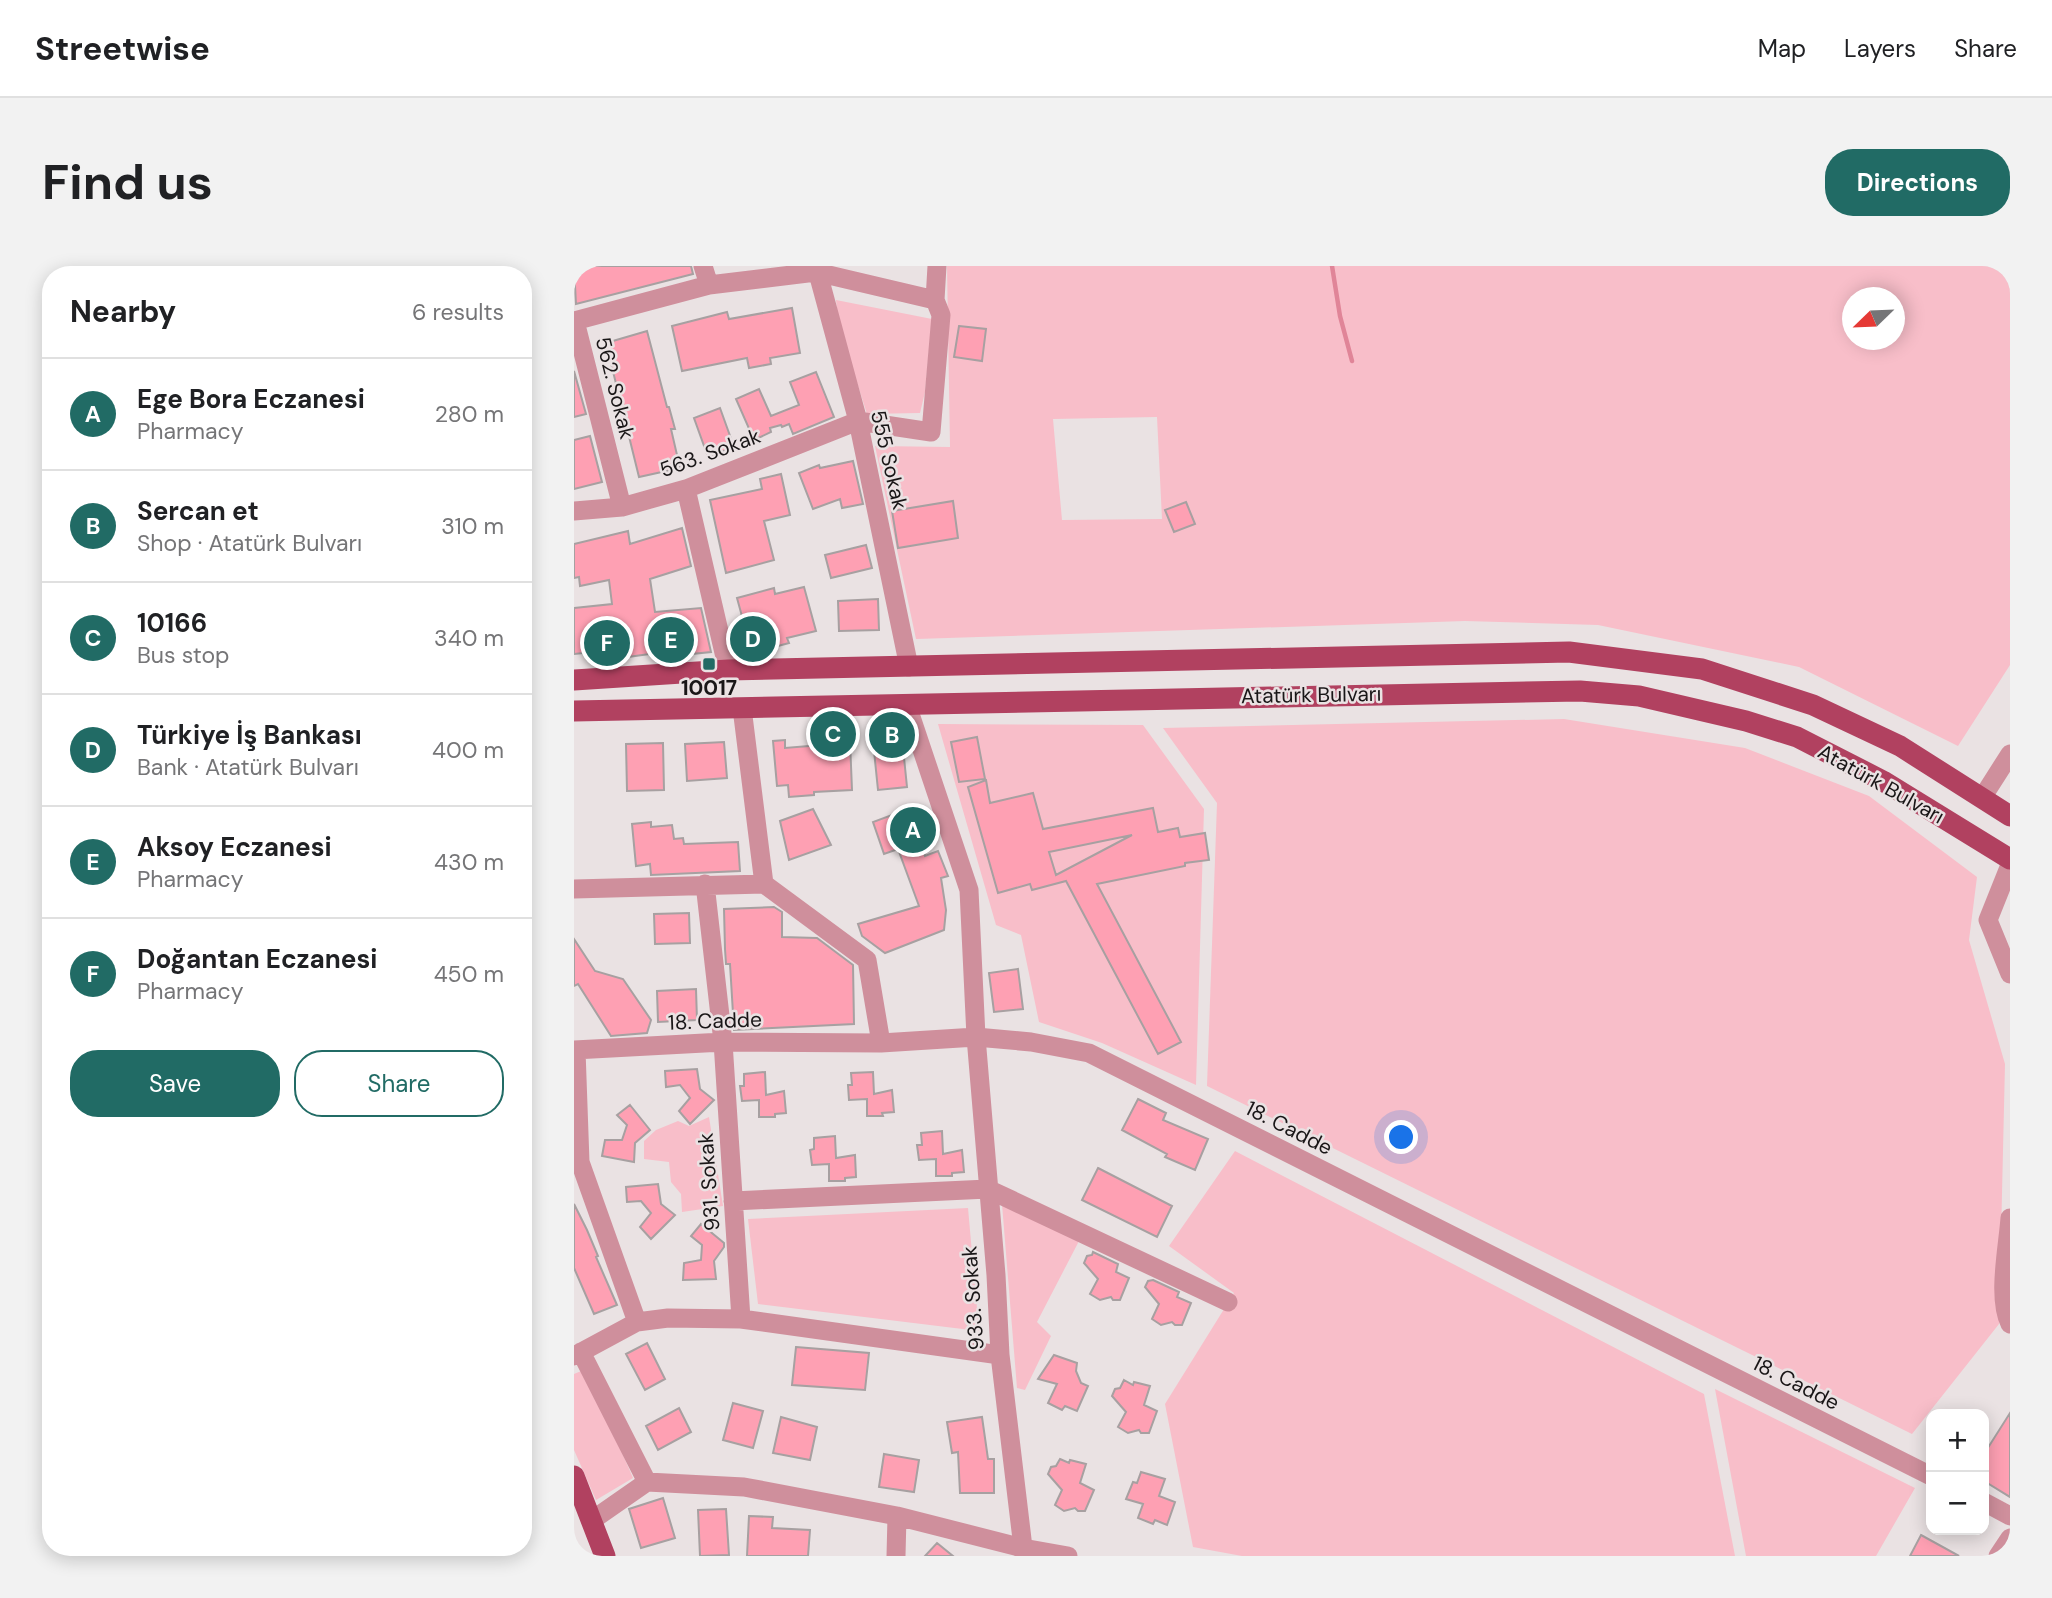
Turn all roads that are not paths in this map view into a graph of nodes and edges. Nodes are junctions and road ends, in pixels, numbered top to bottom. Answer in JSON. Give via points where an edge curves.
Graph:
{"nodes":[{"id":1,"x":937,"y":266,"type":"edge"},
{"id":2,"x":816,"y":269,"type":"edge"},
{"id":3,"x":706,"y":275,"type":"edge"},
{"id":4,"x":935,"y":300,"type":"junction"},
{"id":5,"x":574,"y":321,"type":"edge"},
{"id":6,"x":858,"y":421,"type":"junction"},
{"id":7,"x":686,"y":489,"type":"junction"},
{"id":8,"x":622,"y":507,"type":"junction"},
{"id":9,"x":574,"y":511,"type":"edge"},
{"id":10,"x":909,"y":667,"type":"junction"},
{"id":11,"x":728,"y":670,"type":"junction"},
{"id":12,"x":574,"y":680,"type":"edge"},
{"id":13,"x":907,"y":705,"type":"junction"},
{"id":14,"x":742,"y":708,"type":"junction"},
{"id":15,"x":574,"y":711,"type":"edge"},
{"id":16,"x":2010,"y":754,"type":"edge"},
{"id":17,"x":1982,"y":798,"type":"junction"},
{"id":18,"x":2010,"y":816,"type":"edge"},
{"id":19,"x":2010,"y":859,"type":"edge"},
{"id":20,"x":2010,"y":865,"type":"edge"},
{"id":21,"x":705,"y":884,"type":"junction"},
{"id":22,"x":764,"y":884,"type":"junction"},
{"id":23,"x":574,"y":889,"type":"edge"},
{"id":24,"x":2010,"y":974,"type":"edge"},
{"id":25,"x":976,"y":1037,"type":"junction"},
{"id":26,"x":723,"y":1042,"type":"junction"},
{"id":27,"x":881,"y":1043,"type":"junction"},
{"id":28,"x":575,"y":1051,"type":"edge"},
{"id":29,"x":988,"y":1189,"type":"junction"},
{"id":30,"x":733,"y":1201,"type":"junction"},
{"id":31,"x":2010,"y":1218,"type":"edge"},
{"id":32,"x":1228,"y":1302,"type":"dead end"},
{"id":33,"x":741,"y":1319,"type":"junction"},
{"id":34,"x":637,"y":1322,"type":"junction"},
{"id":35,"x":2010,"y":1324,"type":"edge"},
{"id":36,"x":578,"y":1354,"type":"edge"},
{"id":37,"x":1000,"y":1355,"type":"junction"},
{"id":38,"x":1926,"y":1473,"type":"edge"},
{"id":39,"x":574,"y":1476,"type":"edge"},
{"id":40,"x":647,"y":1482,"type":"junction"},
{"id":41,"x":1989,"y":1505,"type":"edge"},
{"id":42,"x":897,"y":1516,"type":"junction"},
{"id":43,"x":2010,"y":1516,"type":"edge"},
{"id":44,"x":591,"y":1521,"type":"junction"},
{"id":45,"x":2010,"y":1538,"type":"edge"},
{"id":46,"x":1024,"y":1552,"type":"edge"},
{"id":47,"x":605,"y":1556,"type":"edge"},
{"id":48,"x":895,"y":1556,"type":"edge"},
{"id":49,"x":1068,"y":1556,"type":"edge"},
{"id":50,"x":1998,"y":1556,"type":"edge"}],
"edges":[{"from":1,"to":4,"type":"street"},
{"from":2,"to":3,"type":"street"},
{"from":2,"to":4,"type":"street"},
{"from":2,"to":6,"type":"street","name":"555 Sokak"},
{"from":3,"to":5,"type":"street"},
{"from":4,"to":6,"type":"street","via":[[941,315],[930,432]]},
{"from":5,"to":8,"type":"street","name":"562. Sokak"},
{"from":6,"to":7,"type":"street","name":"563. Sokak"},
{"from":6,"to":10,"type":"street","name":"555 Sokak"},
{"from":7,"to":8,"type":"street","name":"563. Sokak"},
{"from":7,"to":11,"type":"street"},
{"from":8,"to":9,"type":"street","name":"563. Sokak"},
{"from":10,"to":11,"type":"main road","name":"Atatürk Bulvarı"},
{"from":10,"to":17,"type":"main road","name":"Atatürk Bulvarı","via":[[1569,652],[1702,669],[1813,705],[1900,746]]},
{"from":11,"to":12,"type":"main road","name":"Atatürk Bulvarı"},
{"from":13,"to":14,"type":"main road","name":"Atatürk Bulvarı"},
{"from":13,"to":19,"type":"main road","name":"Atatürk Bulvarı","via":[[1580,691],[1639,696],[1746,720],[1797,737],[1883,781]]},
{"from":13,"to":25,"type":"street","name":"933. Sokak","via":[[969,890]]},
{"from":14,"to":15,"type":"main road","name":"Atatürk Bulvarı"},
{"from":14,"to":22,"type":"street"},
{"from":16,"to":17,"type":"street"},
{"from":17,"to":18,"type":"main road","name":"Atatürk Bulvarı"},
{"from":20,"to":24,"type":"street","via":[[1988,920]]},
{"from":21,"to":22,"type":"street"},
{"from":21,"to":23,"type":"street"},
{"from":21,"to":26,"type":"street","name":"931. Sokak"},
{"from":22,"to":27,"type":"street","via":[[867,960]]},
{"from":25,"to":27,"type":"street","name":"18. Cadde"},
{"from":25,"to":29,"type":"street","name":"933. Sokak"},
{"from":25,"to":38,"type":"street","name":"18. Cadde","via":[[1089,1053]]},
{"from":26,"to":27,"type":"street","name":"18. Cadde"},
{"from":26,"to":28,"type":"street","name":"18. Cadde"},
{"from":26,"to":30,"type":"street","name":"931. Sokak"},
{"from":28,"to":34,"type":"street","via":[[580,1162]]},
{"from":29,"to":30,"type":"street"},
{"from":29,"to":32,"type":"street"},
{"from":29,"to":37,"type":"street","name":"933. Sokak"},
{"from":30,"to":33,"type":"street","name":"931. Sokak"},
{"from":31,"to":35,"type":"street","via":[[2004,1291]]},
{"from":33,"to":34,"type":"street"},
{"from":33,"to":37,"type":"street"},
{"from":34,"to":36,"type":"street"},
{"from":36,"to":40,"type":"street"},
{"from":37,"to":46,"type":"street","name":"933. Sokak"},
{"from":39,"to":44,"type":"main road"},
{"from":40,"to":42,"type":"street","via":[[744,1487]]},
{"from":40,"to":44,"type":"street"},
{"from":41,"to":43,"type":"street"},
{"from":42,"to":46,"type":"street"},
{"from":42,"to":48,"type":"street"},
{"from":44,"to":47,"type":"main road"},
{"from":45,"to":50,"type":"street"},
{"from":46,"to":49,"type":"street"}]}
